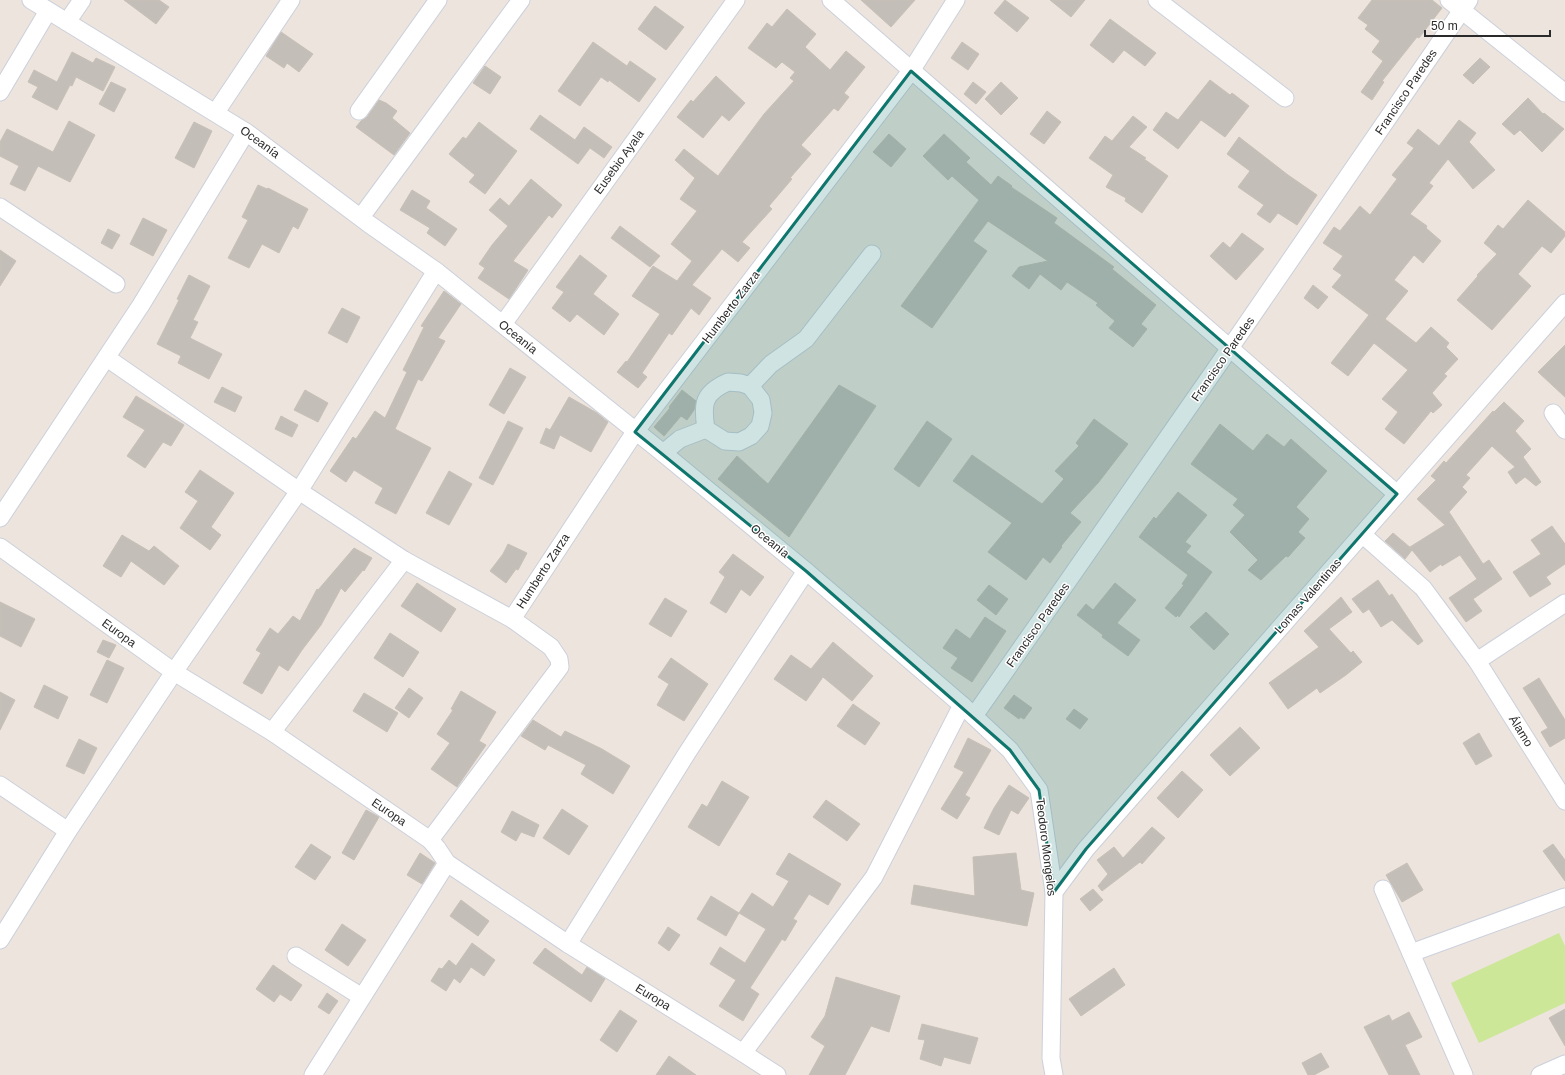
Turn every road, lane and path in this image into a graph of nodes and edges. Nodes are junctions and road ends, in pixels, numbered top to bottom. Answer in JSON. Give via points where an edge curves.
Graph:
{"nodes":[{"id":1,"x":31,"y":0,"type":"edge"},
{"id":2,"x":82,"y":0,"type":"edge"},
{"id":3,"x":291,"y":0,"type":"edge"},
{"id":4,"x":438,"y":0,"type":"edge"},
{"id":5,"x":521,"y":0,"type":"edge"},
{"id":6,"x":736,"y":0,"type":"edge"},
{"id":7,"x":831,"y":0,"type":"edge"},
{"id":8,"x":956,"y":0,"type":"edge"},
{"id":9,"x":1157,"y":0,"type":"edge"},
{"id":10,"x":1449,"y":0,"type":"edge"},
{"id":11,"x":1465,"y":6,"type":"edge"},
{"id":12,"x":48,"y":11,"type":"junction"},
{"id":13,"x":67,"y":22,"type":"junction"},
{"id":14,"x":911,"y":70,"type":"junction"},
{"id":15,"x":0,"y":92,"type":"edge"},
{"id":16,"x":1565,"y":93,"type":"edge"},
{"id":17,"x":1285,"y":98,"type":"dead end"},
{"id":18,"x":359,"y":111,"type":"dead end"},
{"id":19,"x":216,"y":112,"type":"junction"},
{"id":20,"x":246,"y":132,"type":"junction"},
{"id":21,"x":0,"y":207,"type":"edge"},
{"id":22,"x":361,"y":217,"type":"junction"},
{"id":23,"x":872,"y":254,"type":"dead end"},
{"id":24,"x":436,"y":271,"type":"junction"},
{"id":25,"x":116,"y":284,"type":"dead end"},
{"id":26,"x":1565,"y":303,"type":"edge"},
{"id":27,"x":503,"y":324,"type":"junction"},
{"id":28,"x":1230,"y":348,"type":"junction"},
{"id":29,"x":107,"y":358,"type":"junction"},
{"id":30,"x":750,"y":386,"type":"junction"},
{"id":31,"x":1553,"y":412,"type":"dead end"},
{"id":32,"x":706,"y":429,"type":"junction"},
{"id":33,"x":1565,"y":430,"type":"edge"},
{"id":34,"x":636,"y":432,"type":"junction"},
{"id":35,"x":663,"y":453,"type":"junction"},
{"id":36,"x":299,"y":491,"type":"junction"},
{"id":37,"x":1397,"y":494,"type":"junction"},
{"id":38,"x":0,"y":518,"type":"edge"},
{"id":39,"x":1363,"y":535,"type":"junction"},
{"id":40,"x":0,"y":547,"type":"edge"},
{"id":41,"x":404,"y":560,"type":"junction"},
{"id":42,"x":806,"y":571,"type":"junction"},
{"id":43,"x":1565,"y":603,"type":"edge"},
{"id":44,"x":512,"y":619,"type":"junction"},
{"id":45,"x":1477,"y":661,"type":"junction"},
{"id":46,"x":174,"y":672,"type":"junction"},
{"id":47,"x":968,"y":711,"type":"junction"},
{"id":48,"x":272,"y":732,"type":"junction"},
{"id":49,"x":0,"y":786,"type":"edge"},
{"id":50,"x":1565,"y":801,"type":"edge"},
{"id":51,"x":68,"y":831,"type":"junction"},
{"id":52,"x":430,"y":840,"type":"junction"},
{"id":53,"x":447,"y":863,"type":"junction"},
{"id":54,"x":1383,"y":889,"type":"dead end"},
{"id":55,"x":1054,"y":892,"type":"junction"},
{"id":56,"x":1565,"y":897,"type":"edge"},
{"id":57,"x":0,"y":940,"type":"edge"},
{"id":58,"x":568,"y":944,"type":"junction"},
{"id":59,"x":1411,"y":953,"type":"junction"},
{"id":60,"x":296,"y":956,"type":"dead end"},
{"id":61,"x":362,"y":997,"type":"junction"},
{"id":62,"x":743,"y":1053,"type":"junction"},
{"id":63,"x":1565,"y":1064,"type":"edge"},
{"id":64,"x":313,"y":1075,"type":"edge"},
{"id":65,"x":777,"y":1075,"type":"edge"},
{"id":66,"x":1054,"y":1075,"type":"edge"},
{"id":67,"x":1464,"y":1075,"type":"edge"},
{"id":68,"x":1540,"y":1075,"type":"edge"}],
"edges":[{"from":1,"to":12,"type":"street","name":"Oceanía"},
{"from":2,"to":13,"type":"street"},
{"from":3,"to":19,"type":"street"},
{"from":4,"to":18,"type":"street"},
{"from":5,"to":22,"type":"street"},
{"from":6,"to":27,"type":"street","name":"Eusebio Ayala"},
{"from":7,"to":14,"type":"street"},
{"from":8,"to":14,"type":"street","name":"Humberto Zarza"},
{"from":9,"to":17,"type":"street"},
{"from":10,"to":11,"type":"street"},
{"from":11,"to":16,"type":"street"},
{"from":11,"to":28,"type":"street","name":"Francisco Paredes"},
{"from":12,"to":13,"type":"street","name":"Oceanía"},
{"from":12,"to":15,"type":"street"},
{"from":13,"to":19,"type":"street","name":"Oceanía"},
{"from":14,"to":28,"type":"street"},
{"from":14,"to":34,"type":"street","name":"Humberto Zarza"},
{"from":19,"to":20,"type":"street","name":"Oceanía"},
{"from":20,"to":22,"type":"street","name":"Oceanía"},
{"from":20,"to":29,"type":"street"},
{"from":21,"to":25,"type":"street"},
{"from":22,"to":24,"type":"street","name":"Oceanía"},
{"from":23,"to":30,"type":"street","via":[[806,339],[770,364]]},
{"from":24,"to":27,"type":"street","name":"Oceanía"},
{"from":24,"to":36,"type":"street"},
{"from":26,"to":37,"type":"street","name":"Lomas Valentinas"},
{"from":27,"to":34,"type":"street","name":"Oceanía"},
{"from":28,"to":37,"type":"street"},
{"from":28,"to":47,"type":"street","name":"Francisco Paredes"},
{"from":29,"to":36,"type":"street"},
{"from":29,"to":38,"type":"street"},
{"from":30,"to":32,"type":"street","via":[[728,382],[715,388],[706,398],[703,411]]},
{"from":30,"to":32,"type":"street","via":[[761,400],[764,413],[760,426],[751,436],[739,442],[725,441]]},
{"from":31,"to":33,"type":"street"},
{"from":32,"to":35,"type":"street","via":[[680,439]]},
{"from":34,"to":35,"type":"street","name":"Oceanía"},
{"from":34,"to":44,"type":"street","name":"Humberto Zarza"},
{"from":35,"to":42,"type":"street","name":"Oceanía"},
{"from":36,"to":41,"type":"street"},
{"from":36,"to":46,"type":"street"},
{"from":37,"to":39,"type":"street","name":"Lomas Valentinas"},
{"from":39,"to":45,"type":"street","name":"Álamo","via":[[1423,588]]},
{"from":39,"to":55,"type":"street","name":"Lomas Valentinas","via":[[1086,849]]},
{"from":40,"to":46,"type":"street","name":"Europa"},
{"from":41,"to":44,"type":"street"},
{"from":41,"to":48,"type":"street"},
{"from":42,"to":47,"type":"street","name":"Oceanía"},
{"from":42,"to":58,"type":"street","via":[[687,753]]},
{"from":43,"to":45,"type":"street"},
{"from":44,"to":52,"type":"street","via":[[551,646],[559,659],[560,667]]},
{"from":45,"to":50,"type":"street","name":"Álamo"},
{"from":46,"to":48,"type":"street","name":"Europa"},
{"from":46,"to":51,"type":"street"},
{"from":47,"to":55,"type":"street","name":"Teodoro Mongelos","via":[[1010,750],[1039,790]]},
{"from":47,"to":62,"type":"street","name":"Francisco Paredes","via":[[874,878]]},
{"from":48,"to":52,"type":"street","name":"Europa"},
{"from":49,"to":51,"type":"street"},
{"from":51,"to":57,"type":"street"},
{"from":52,"to":53,"type":"street","name":"Europa"},
{"from":53,"to":58,"type":"street","name":"Europa"},
{"from":53,"to":61,"type":"street"},
{"from":54,"to":59,"type":"street"},
{"from":55,"to":66,"type":"street","name":"Teodoro Mongelos","via":[[1051,1058]]},
{"from":56,"to":59,"type":"street"},
{"from":58,"to":62,"type":"street","name":"Europa"},
{"from":59,"to":67,"type":"street"},
{"from":60,"to":61,"type":"street"},
{"from":61,"to":64,"type":"street"},
{"from":62,"to":65,"type":"street","name":"Europa"},
{"from":63,"to":68,"type":"street"}]}
